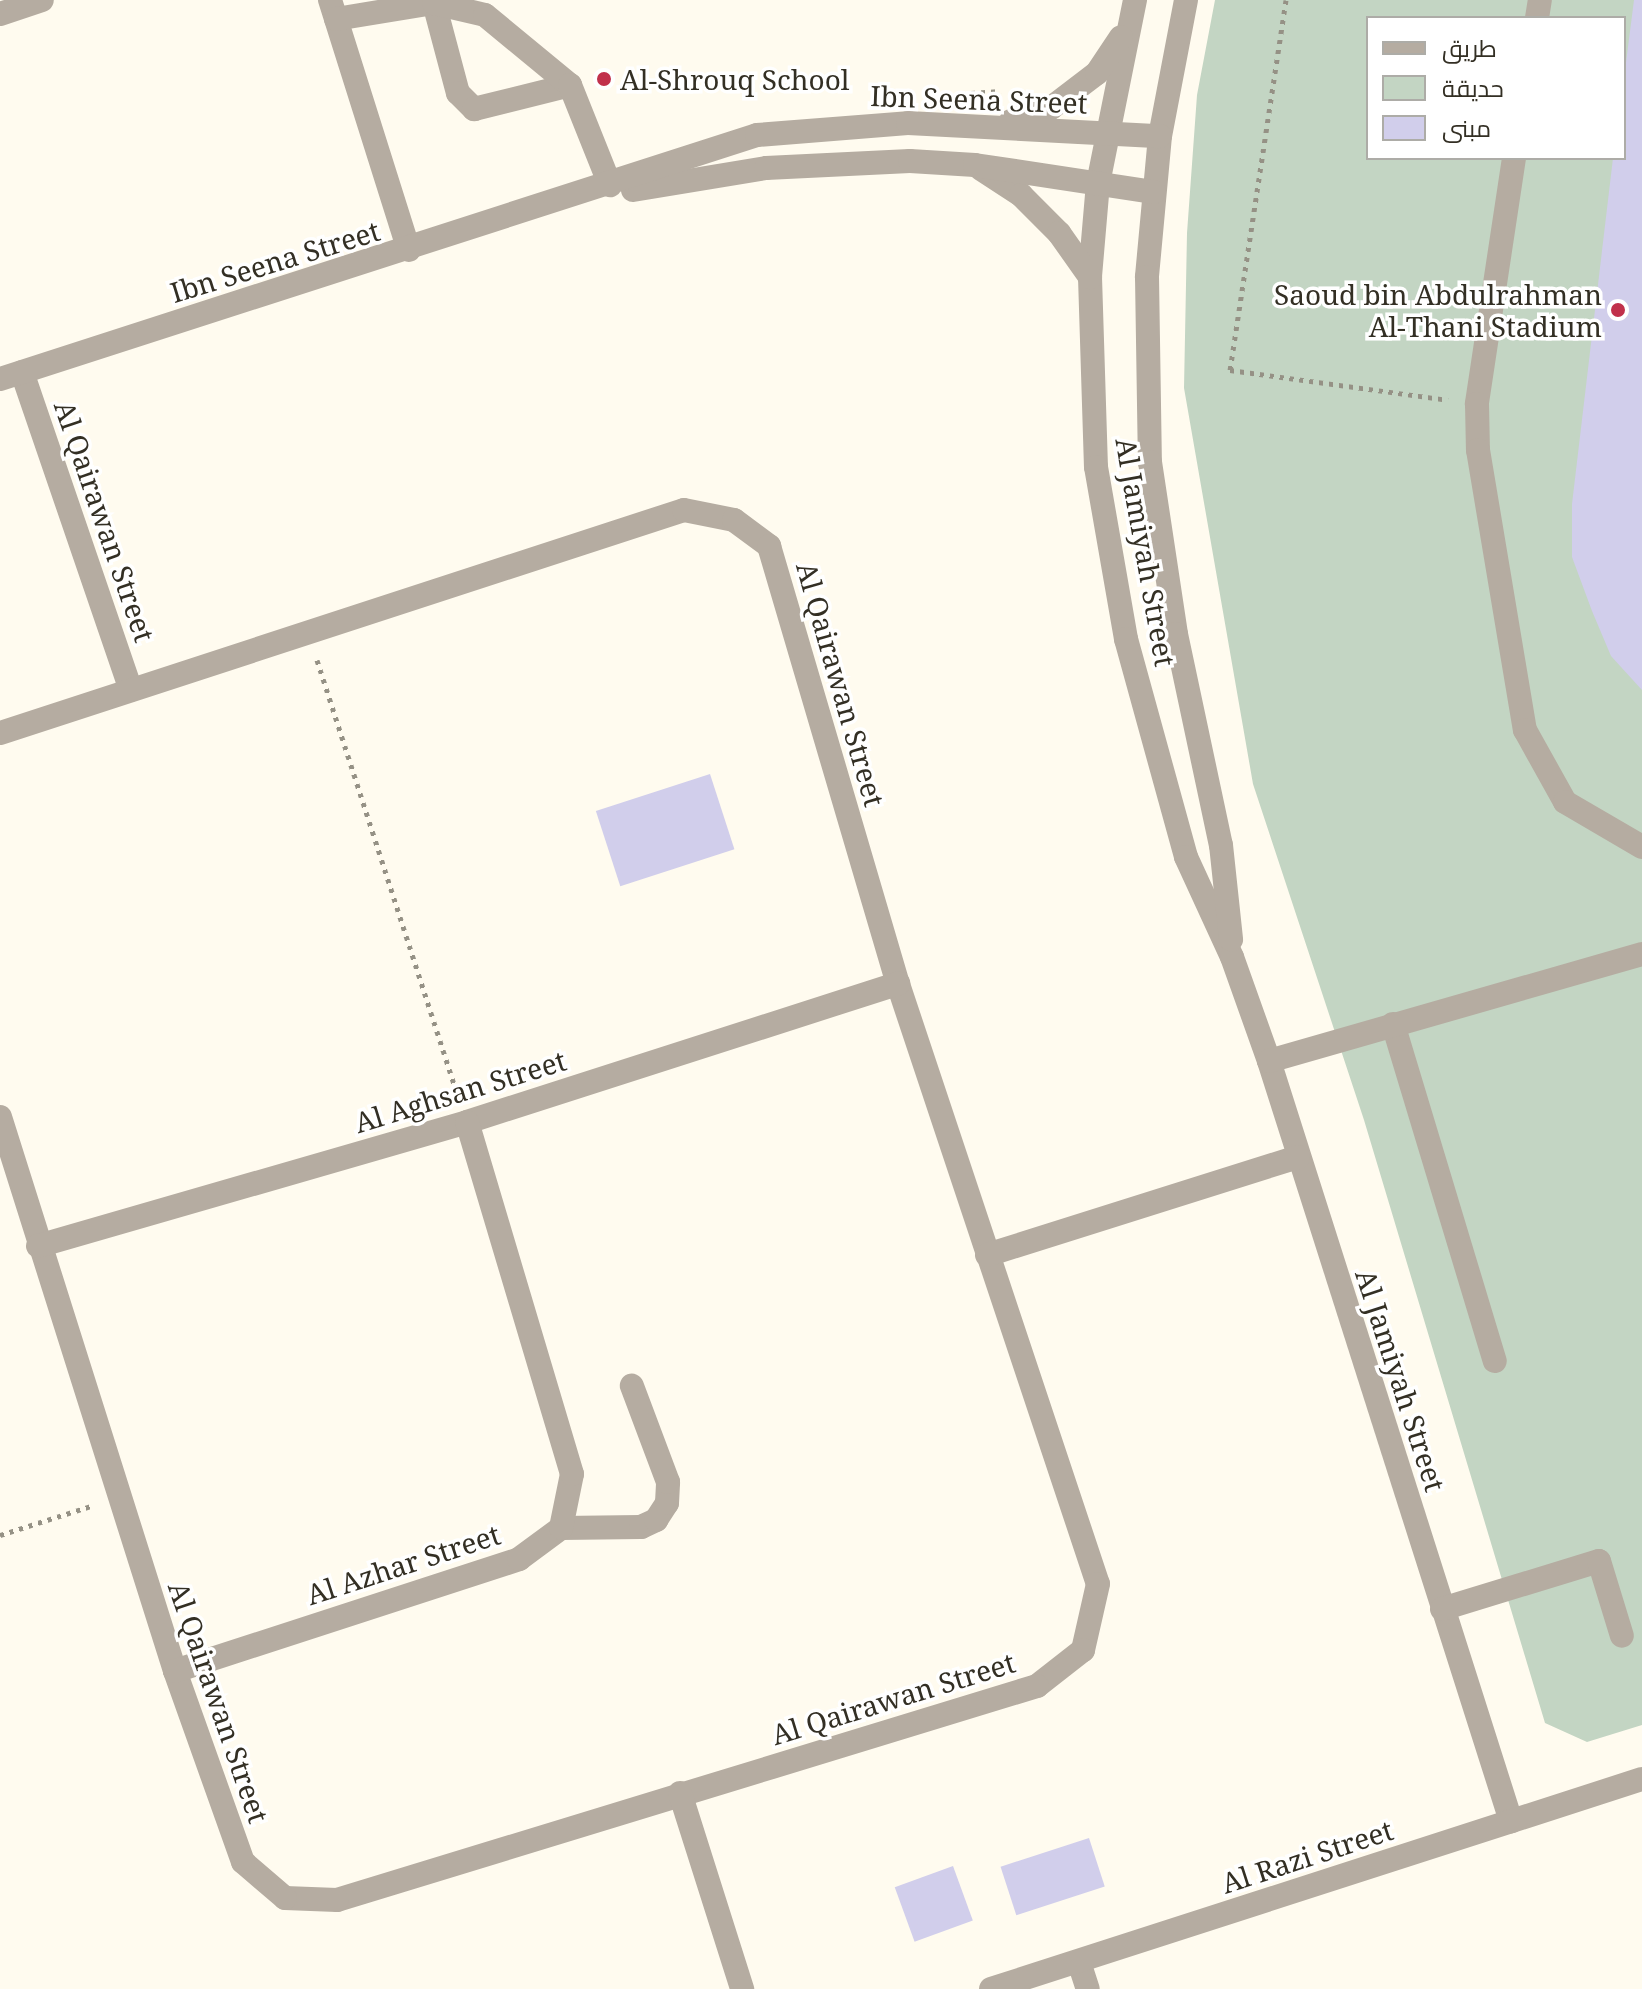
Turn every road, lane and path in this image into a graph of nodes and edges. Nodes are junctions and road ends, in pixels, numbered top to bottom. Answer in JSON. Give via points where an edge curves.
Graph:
{"nodes":[{"id":1,"x":42,"y":0,"type":"edge"},
{"id":2,"x":1135,"y":0,"type":"edge"},
{"id":3,"x":1186,"y":0,"type":"edge"},
{"id":4,"x":1286,"y":0,"type":"edge"},
{"id":5,"x":434,"y":3,"type":"junction"},
{"id":6,"x":333,"y":10,"type":"edge"},
{"id":7,"x":0,"y":14,"type":"edge"},
{"id":8,"x":1129,"y":25,"type":"junction"},
{"id":9,"x":570,"y":85,"type":"junction"},
{"id":10,"x":1010,"y":89,"type":"dead end"},
{"id":11,"x":959,"y":93,"type":"dead end"},
{"id":12,"x":997,"y":126,"type":"junction"},
{"id":13,"x":1107,"y":133,"type":"junction"},
{"id":14,"x":1160,"y":136,"type":"junction"},
{"id":15,"x":1514,"y":160,"type":"edge"},
{"id":16,"x":975,"y":165,"type":"junction"},
{"id":17,"x":1098,"y":183,"type":"junction"},
{"id":18,"x":610,"y":185,"type":"junction"},
{"id":19,"x":1154,"y":192,"type":"junction"},
{"id":20,"x":567,"y":200,"type":"junction"},
{"id":21,"x":409,"y":250,"type":"junction"},
{"id":22,"x":1090,"y":277,"type":"junction"},
{"id":23,"x":11,"y":375,"type":"edge"},
{"id":24,"x":1477,"y":404,"type":"junction"},
{"id":25,"x":308,"y":632,"type":"junction"},
{"id":26,"x":131,"y":690,"type":"junction"},
{"id":27,"x":0,"y":733,"type":"edge"},
{"id":28,"x":1642,"y":847,"type":"edge"},
{"id":29,"x":1642,"y":954,"type":"edge"},
{"id":30,"x":1232,"y":957,"type":"junction"},
{"id":31,"x":898,"y":984,"type":"junction"},
{"id":32,"x":1393,"y":1024,"type":"junction"},
{"id":33,"x":1269,"y":1061,"type":"junction"},
{"id":34,"x":0,"y":1117,"type":"edge"},
{"id":35,"x":467,"y":1122,"type":"junction"},
{"id":36,"x":1298,"y":1157,"type":"junction"},
{"id":37,"x":38,"y":1246,"type":"junction"},
{"id":38,"x":987,"y":1255,"type":"junction"},
{"id":39,"x":1495,"y":1361,"type":"dead end"},
{"id":40,"x":632,"y":1386,"type":"dead end"},
{"id":41,"x":119,"y":1497,"type":"junction"},
{"id":42,"x":561,"y":1528,"type":"junction"},
{"id":43,"x":0,"y":1535,"type":"edge"},
{"id":44,"x":1442,"y":1609,"type":"junction"},
{"id":45,"x":1622,"y":1636,"type":"dead end"},
{"id":46,"x":175,"y":1671,"type":"junction"},
{"id":47,"x":1642,"y":1779,"type":"edge"},
{"id":48,"x":680,"y":1793,"type":"junction"},
{"id":49,"x":1511,"y":1821,"type":"junction"},
{"id":50,"x":1079,"y":1962,"type":"junction"},
{"id":51,"x":742,"y":1989,"type":"edge"},
{"id":52,"x":991,"y":1989,"type":"edge"},
{"id":53,"x":1088,"y":1989,"type":"edge"}],
"edges":[{"from":1,"to":7,"type":"street"},
{"from":2,"to":8,"type":"street","name":"Al Jamiyah Street"},
{"from":3,"to":14,"type":"street","name":"Al Jamiyah Street"},
{"from":4,"to":24,"type":"path","via":[[1230,370]]},
{"from":5,"to":6,"type":"street"},
{"from":5,"to":9,"type":"street","via":[[485,15]]},
{"from":5,"to":9,"type":"street","via":[[458,93],[474,109]]},
{"from":6,"to":21,"type":"street"},
{"from":8,"to":12,"type":"street","via":[[1085,82],[1051,108]]},
{"from":8,"to":13,"type":"street","name":"Al Jamiyah Street"},
{"from":9,"to":18,"type":"street"},
{"from":10,"to":11,"type":"path"},
{"from":12,"to":13,"type":"street","name":"Ibn Seena Street"},
{"from":12,"to":18,"type":"street","name":"Ibn Seena Street","via":[[908,123],[757,135]]},
{"from":13,"to":14,"type":"street","name":"Ibn Seena Street"},
{"from":13,"to":17,"type":"street","name":"Al Jamiyah Street"},
{"from":14,"to":19,"type":"street","name":"Al Jamiyah Street"},
{"from":15,"to":24,"type":"street"},
{"from":16,"to":17,"type":"street","name":"Ibn Seena Street"},
{"from":16,"to":20,"type":"street","name":"Ibn Seena Street","via":[[822,164]]},
{"from":16,"to":22,"type":"street","via":[[1040,214]]},
{"from":17,"to":19,"type":"street","name":"Ibn Seena Street"},
{"from":17,"to":22,"type":"street","name":"Al Jamiyah Street"},
{"from":18,"to":20,"type":"street","name":"Ibn Seena Street"},
{"from":19,"to":30,"type":"street","name":"Al Jamiyah Street","via":[[1147,277],[1150,462],[1176,634],[1221,845]]},
{"from":20,"to":21,"type":"street","name":"Ibn Seena Street"},
{"from":21,"to":23,"type":"street","name":"Ibn Seena Street"},
{"from":22,"to":30,"type":"street","name":"Al Jamiyah Street","via":[[1096,467],[1126,639],[1186,857]]},
{"from":23,"to":26,"type":"street","name":"Al Qairawan Street"},
{"from":24,"to":28,"type":"street","via":[[1478,450],[1525,730],[1565,802]]},
{"from":25,"to":26,"type":"street","name":"Al Qairawan Street"},
{"from":25,"to":31,"type":"street","name":"Al Qairawan Street","via":[[684,510],[734,520],[769,546]]},
{"from":25,"to":35,"type":"path"},
{"from":26,"to":27,"type":"street","name":"Al Qairawan Street"},
{"from":29,"to":32,"type":"street"},
{"from":30,"to":33,"type":"street","name":"Al Jamiyah Street"},
{"from":31,"to":35,"type":"street","name":"Al Aghsan Street"},
{"from":31,"to":38,"type":"street","name":"Al Qairawan Street"},
{"from":32,"to":33,"type":"street"},
{"from":32,"to":39,"type":"street"},
{"from":33,"to":36,"type":"street","name":"Al Jamiyah Street"},
{"from":34,"to":37,"type":"street","name":"Al Qairawan Street"},
{"from":35,"to":37,"type":"street","name":"Al Aghsan Street"},
{"from":35,"to":42,"type":"street","via":[[572,1474]]},
{"from":36,"to":38,"type":"street"},
{"from":36,"to":44,"type":"street","name":"Al Jamiyah Street"},
{"from":37,"to":41,"type":"street","name":"Al Qairawan Street"},
{"from":38,"to":48,"type":"street","name":"Al Qairawan Street","via":[[1098,1584],[1083,1650],[1037,1686]]},
{"from":40,"to":42,"type":"street","via":[[668,1482],[667,1503],[656,1520],[641,1527]]},
{"from":41,"to":43,"type":"path"},
{"from":41,"to":46,"type":"street","name":"Al Qairawan Street"},
{"from":42,"to":46,"type":"street","name":"Al Azhar Street","via":[[519,1559]]},
{"from":44,"to":45,"type":"street","via":[[1599,1561]]},
{"from":44,"to":49,"type":"street","name":"Al Jamiyah Street"},
{"from":46,"to":48,"type":"street","name":"Al Qairawan Street","via":[[243,1862],[285,1898],[337,1900]]},
{"from":47,"to":49,"type":"street","name":"Al Razi Street"},
{"from":48,"to":51,"type":"street"},
{"from":49,"to":50,"type":"street","name":"Al Razi Street"},
{"from":50,"to":52,"type":"street","name":"Al Razi Street"},
{"from":50,"to":53,"type":"street"}]}
